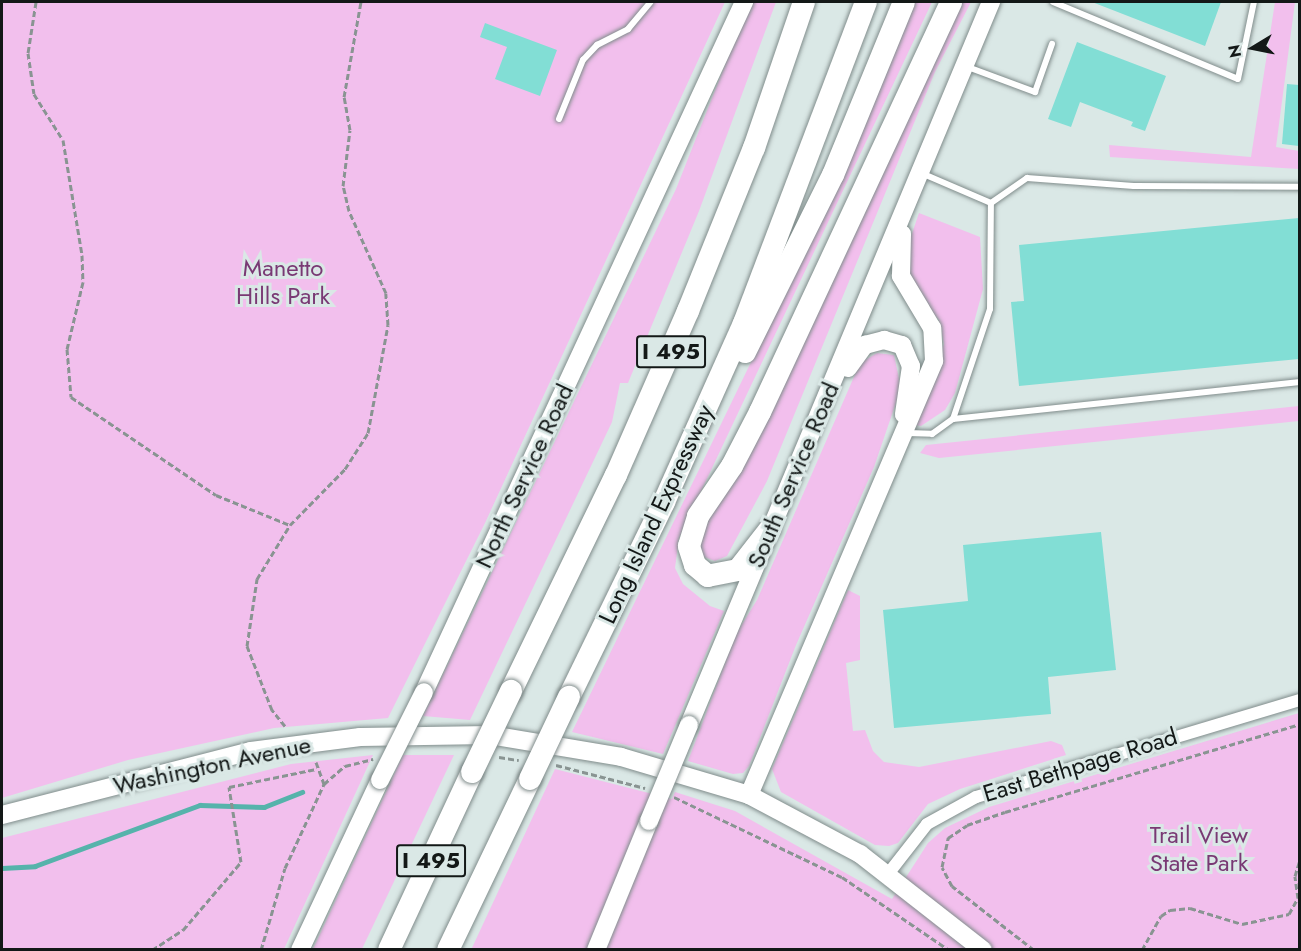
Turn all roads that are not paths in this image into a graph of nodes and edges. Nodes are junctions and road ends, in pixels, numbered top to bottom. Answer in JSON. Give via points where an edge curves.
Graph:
{"nodes":[{"id":1,"x":651,"y":2,"type":"edge"},
{"id":2,"x":744,"y":2,"type":"edge"},
{"id":3,"x":804,"y":2,"type":"edge"},
{"id":4,"x":866,"y":2,"type":"edge"},
{"id":5,"x":904,"y":2,"type":"edge"},
{"id":6,"x":951,"y":2,"type":"edge"},
{"id":7,"x":991,"y":2,"type":"edge"},
{"id":8,"x":1053,"y":2,"type":"edge"},
{"id":9,"x":1254,"y":2,"type":"edge"},
{"id":10,"x":1052,"y":44,"type":"dead end"},
{"id":11,"x":965,"y":66,"type":"junction"},
{"id":12,"x":559,"y":119,"type":"dead end"},
{"id":13,"x":921,"y":173,"type":"junction"},
{"id":14,"x":1299,"y":187,"type":"edge"},
{"id":15,"x":992,"y":203,"type":"junction"},
{"id":16,"x":907,"y":204,"type":"junction"},
{"id":17,"x":1299,"y":382,"type":"edge"},
{"id":18,"x":953,"y":419,"type":"junction"},
{"id":19,"x":901,"y":431,"type":"junction"},
{"id":20,"x":797,"y":466,"type":"junction"},
{"id":21,"x":664,"y":502,"type":"junction"},
{"id":22,"x":770,"y":529,"type":"junction"},
{"id":23,"x":1299,"y":700,"type":"edge"},
{"id":24,"x":749,"y":795,"type":"junction"},
{"id":25,"x":2,"y":816,"type":"edge"},
{"id":26,"x":888,"y":874,"type":"junction"},
{"id":27,"x":300,"y":950,"type":"edge"},
{"id":28,"x":389,"y":950,"type":"edge"},
{"id":29,"x":448,"y":950,"type":"edge"},
{"id":30,"x":596,"y":950,"type":"edge"},
{"id":31,"x":984,"y":950,"type":"edge"}],
"edges":[{"from":1,"to":12,"type":"lane","via":[[628,29],[597,45],[583,60]]},
{"from":2,"to":27,"type":"main road","name":"North Service Road","bridge":true},
{"from":3,"to":28,"type":"highway","number":"I 495","bridge":true,"via":[[754,148],[616,476]]},
{"from":4,"to":21,"type":"highway","name":"Long Island Expressway","number":"I 495","via":[[744,323]]},
{"from":5,"to":21,"type":"highway","via":[[867,98],[773,300]]},
{"from":6,"to":22,"type":"highway","via":[[760,412],[732,466],[698,516],[689,546],[694,565],[708,576],[738,570]]},
{"from":7,"to":11,"type":"main road","name":"South Service Road"},
{"from":8,"to":9,"type":"lane","via":[[1238,79]]},
{"from":10,"to":11,"type":"lane","via":[[1035,92]]},
{"from":11,"to":13,"type":"main road","name":"South Service Road"},
{"from":13,"to":15,"type":"lane"},
{"from":13,"to":16,"type":"main road","name":"South Service Road"},
{"from":14,"to":15,"type":"lane","via":[[1134,186],[1027,178]]},
{"from":15,"to":18,"type":"lane","via":[[990,309]]},
{"from":16,"to":19,"type":"main road","via":[[899,267],[905,285],[932,327],[936,347],[928,382]]},
{"from":16,"to":20,"type":"main road","name":"South Service Road"},
{"from":17,"to":18,"type":"lane"},
{"from":18,"to":19,"type":"lane","via":[[932,434]]},
{"from":19,"to":20,"type":"main road","via":[[911,366],[908,354],[894,341],[874,342],[856,352]]},
{"from":19,"to":24,"type":"main road"},
{"from":20,"to":22,"type":"main road","name":"South Service Road"},
{"from":21,"to":29,"type":"highway","name":"Long Island Expressway","number":"I 495","bridge":true},
{"from":22,"to":30,"type":"main road","name":"South Service Road","bridge":true},
{"from":23,"to":26,"type":"street","name":"East Bethpage Road","via":[[976,797],[927,824]]},
{"from":24,"to":25,"type":"main road","name":"Washington Avenue","via":[[577,748],[490,735],[441,734],[360,737],[251,751]]},
{"from":24,"to":26,"type":"main road","name":"Washington Avenue","via":[[817,827]]},
{"from":26,"to":31,"type":"main road","name":"Washington Avenue"}]}
